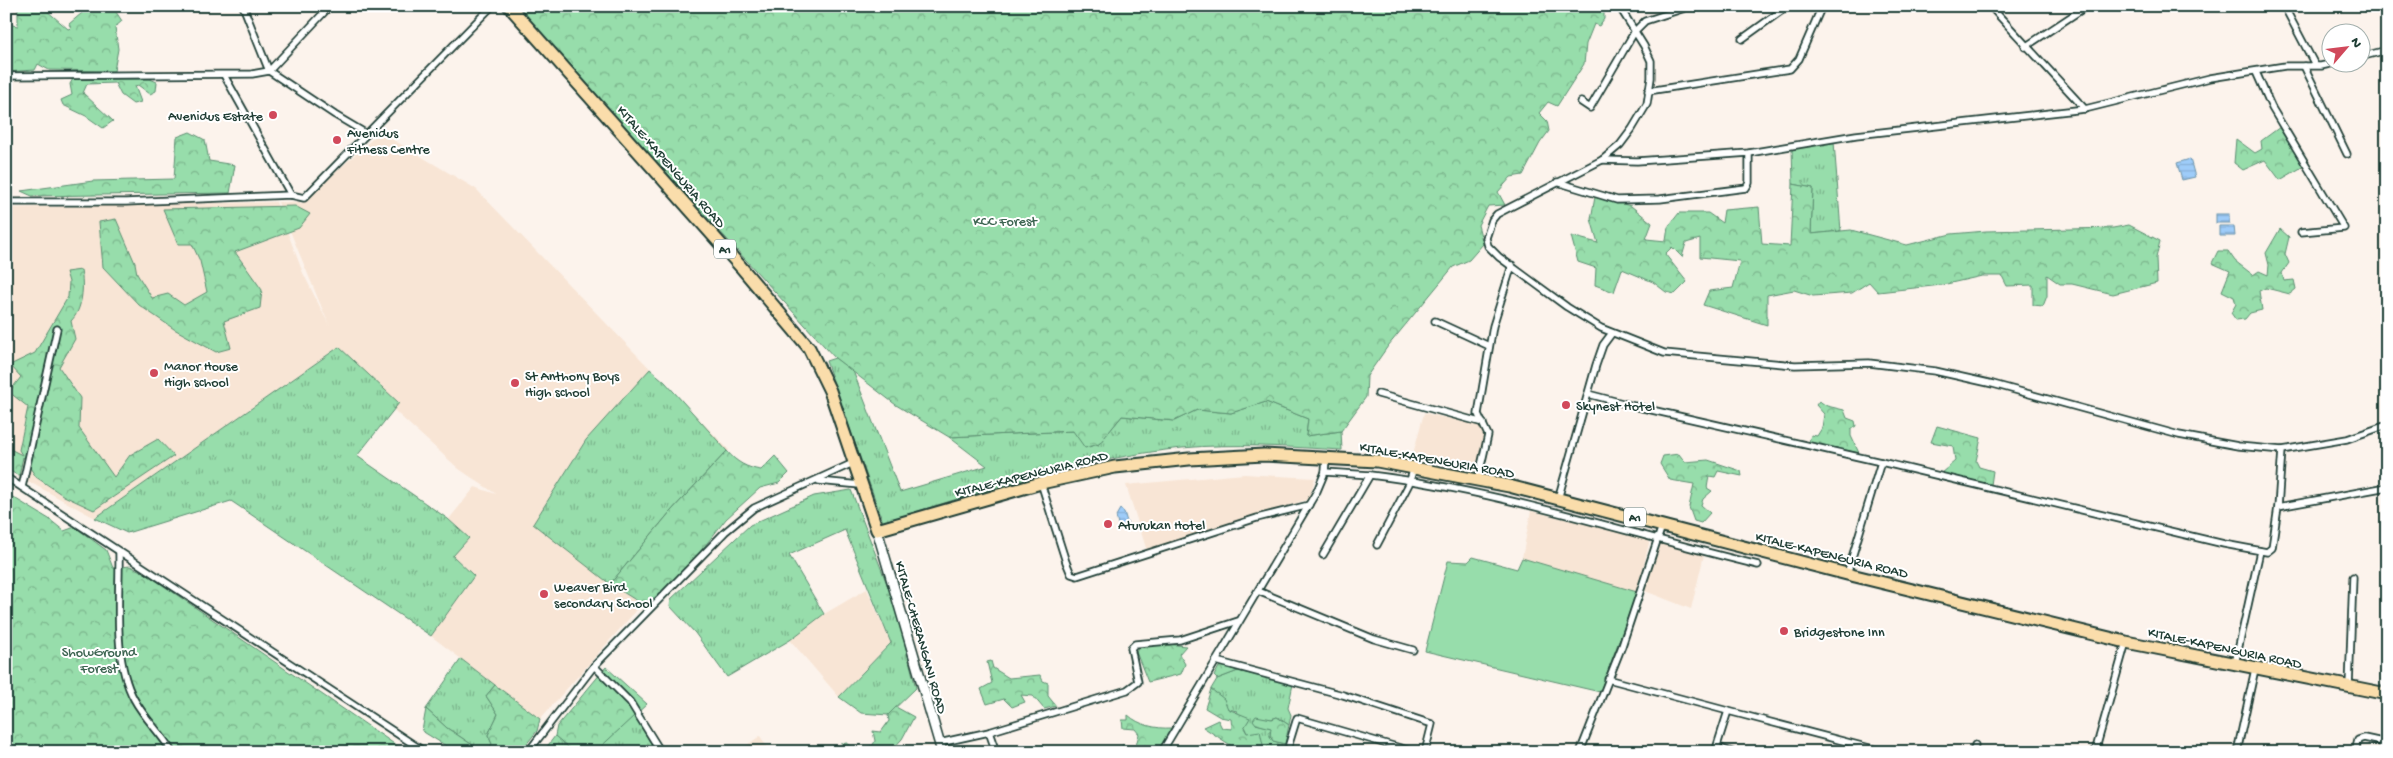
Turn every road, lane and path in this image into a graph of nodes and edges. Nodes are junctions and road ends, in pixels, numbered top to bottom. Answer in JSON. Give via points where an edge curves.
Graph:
{"nodes":[{"id":1,"x":243,"y":6,"type":"edge"},
{"id":2,"x":330,"y":6,"type":"edge"},
{"id":3,"x":492,"y":6,"type":"edge"},
{"id":4,"x":509,"y":6,"type":"edge"},
{"id":5,"x":1619,"y":6,"type":"edge"},
{"id":6,"x":1691,"y":6,"type":"edge"},
{"id":7,"x":1788,"y":6,"type":"edge"},
{"id":8,"x":1822,"y":6,"type":"edge"},
{"id":9,"x":1990,"y":6,"type":"edge"},
{"id":10,"x":2087,"y":6,"type":"edge"},
{"id":11,"x":2284,"y":6,"type":"edge"},
{"id":12,"x":1635,"y":31,"type":"junction"},
{"id":13,"x":1742,"y":39,"type":"dead end"},
{"id":14,"x":2026,"y":47,"type":"junction"},
{"id":15,"x":2387,"y":50,"type":"edge"},
{"id":16,"x":2370,"y":54,"type":"edge"},
{"id":17,"x":2320,"y":64,"type":"edge"},
{"id":18,"x":2315,"y":65,"type":"junction"},
{"id":19,"x":2304,"y":66,"type":"junction"},
{"id":20,"x":269,"y":71,"type":"junction"},
{"id":21,"x":2256,"y":72,"type":"junction"},
{"id":22,"x":224,"y":75,"type":"junction"},
{"id":23,"x":6,"y":76,"type":"edge"},
{"id":24,"x":1648,"y":91,"type":"junction"},
{"id":25,"x":1580,"y":102,"type":"dead end"},
{"id":26,"x":2084,"y":109,"type":"junction"},
{"id":27,"x":367,"y":134,"type":"junction"},
{"id":28,"x":1749,"y":153,"type":"junction"},
{"id":29,"x":2347,"y":154,"type":"dead end"},
{"id":30,"x":1602,"y":160,"type":"junction"},
{"id":31,"x":1557,"y":182,"type":"junction"},
{"id":32,"x":291,"y":195,"type":"junction"},
{"id":33,"x":6,"y":202,"type":"edge"},
{"id":34,"x":2301,"y":232,"type":"dead end"},
{"id":35,"x":1512,"y":265,"type":"junction"},
{"id":36,"x":1435,"y":321,"type":"dead end"},
{"id":37,"x":58,"y":329,"type":"dead end"},
{"id":38,"x":1612,"y":333,"type":"junction"},
{"id":39,"x":1489,"y":346,"type":"junction"},
{"id":40,"x":1378,"y":394,"type":"dead end"},
{"id":41,"x":1588,"y":394,"type":"junction"},
{"id":42,"x":1483,"y":423,"type":"junction"},
{"id":43,"x":2387,"y":425,"type":"edge"},
{"id":44,"x":2282,"y":450,"type":"junction"},
{"id":45,"x":1326,"y":458,"type":"junction"},
{"id":46,"x":1882,"y":462,"type":"junction"},
{"id":47,"x":853,"y":463,"type":"junction"},
{"id":48,"x":1414,"y":468,"type":"junction"},
{"id":49,"x":1325,"y":472,"type":"junction"},
{"id":50,"x":1370,"y":475,"type":"junction"},
{"id":51,"x":6,"y":477,"type":"edge"},
{"id":52,"x":1411,"y":480,"type":"junction"},
{"id":53,"x":1478,"y":480,"type":"junction"},
{"id":54,"x":817,"y":481,"type":"junction"},
{"id":55,"x":1041,"y":483,"type":"junction"},
{"id":56,"x":860,"y":485,"type":"junction"},
{"id":57,"x":22,"y":487,"type":"junction"},
{"id":58,"x":2387,"y":487,"type":"edge"},
{"id":59,"x":1558,"y":499,"type":"junction"},
{"id":60,"x":1309,"y":505,"type":"junction"},
{"id":61,"x":2278,"y":507,"type":"junction"},
{"id":62,"x":1663,"y":524,"type":"junction"},
{"id":63,"x":877,"y":530,"type":"junction"},
{"id":64,"x":1658,"y":539,"type":"junction"},
{"id":65,"x":1378,"y":545,"type":"dead end"},
{"id":66,"x":2260,"y":551,"type":"junction"},
{"id":67,"x":119,"y":552,"type":"junction"},
{"id":68,"x":1324,"y":555,"type":"dead end"},
{"id":69,"x":1758,"y":565,"type":"dead end"},
{"id":70,"x":1847,"y":574,"type":"junction"},
{"id":71,"x":2354,"y":577,"type":"dead end"},
{"id":72,"x":1258,"y":591,"type":"junction"},
{"id":73,"x":1239,"y":621,"type":"junction"},
{"id":74,"x":2126,"y":642,"type":"junction"},
{"id":75,"x":1413,"y":650,"type":"dead end"},
{"id":76,"x":1216,"y":661,"type":"junction"},
{"id":77,"x":2235,"y":665,"type":"junction"},
{"id":78,"x":594,"y":666,"type":"junction"},
{"id":79,"x":2255,"y":669,"type":"junction"},
{"id":80,"x":1608,"y":679,"type":"junction"},
{"id":81,"x":2348,"y":687,"type":"junction"},
{"id":82,"x":2387,"y":694,"type":"edge"},
{"id":83,"x":1728,"y":711,"type":"junction"},
{"id":84,"x":989,"y":732,"type":"junction"},
{"id":85,"x":2387,"y":743,"type":"edge"},
{"id":86,"x":1289,"y":744,"type":"dead end"},
{"id":87,"x":1975,"y":745,"type":"dead end"},
{"id":88,"x":940,"y":748,"type":"edge"},
{"id":89,"x":1163,"y":750,"type":"edge"},
{"id":90,"x":1716,"y":750,"type":"edge"},
{"id":91,"x":172,"y":752,"type":"edge"},
{"id":92,"x":425,"y":752,"type":"edge"},
{"id":93,"x":528,"y":752,"type":"edge"},
{"id":94,"x":661,"y":752,"type":"edge"},
{"id":95,"x":996,"y":752,"type":"edge"},
{"id":96,"x":1172,"y":752,"type":"edge"},
{"id":97,"x":1414,"y":752,"type":"edge"},
{"id":98,"x":1425,"y":752,"type":"edge"},
{"id":99,"x":1580,"y":752,"type":"edge"},
{"id":100,"x":1732,"y":752,"type":"edge"},
{"id":101,"x":1885,"y":752,"type":"edge"},
{"id":102,"x":1973,"y":752,"type":"edge"},
{"id":103,"x":2095,"y":752,"type":"edge"},
{"id":104,"x":2236,"y":752,"type":"edge"},
{"id":105,"x":2355,"y":752,"type":"edge"}],
"edges":[{"from":1,"to":20,"type":"street"},
{"from":2,"to":20,"type":"street"},
{"from":3,"to":27,"type":"street"},
{"from":4,"to":47,"type":"highway","name":"KITALE-KAPENGURIA ROAD","number":"A1","via":[[809,348],[830,391]]},
{"from":5,"to":12,"type":"street"},
{"from":6,"to":12,"type":"street","via":[[1645,22]]},
{"from":7,"to":13,"type":"street"},
{"from":8,"to":24,"type":"street","via":[[1799,58],[1790,69]]},
{"from":9,"to":14,"type":"street"},
{"from":10,"to":14,"type":"street"},
{"from":11,"to":18,"type":"street"},
{"from":12,"to":24,"type":"street","via":[[1651,61]]},
{"from":12,"to":25,"type":"street","via":[[1590,108]]},
{"from":14,"to":26,"type":"street"},
{"from":15,"to":16,"type":"street"},
{"from":17,"to":18,"type":"street"},
{"from":18,"to":19,"type":"street"},
{"from":19,"to":21,"type":"street"},
{"from":19,"to":29,"type":"street"},
{"from":20,"to":22,"type":"street"},
{"from":20,"to":27,"type":"street"},
{"from":21,"to":26,"type":"street","via":[[2210,78]]},
{"from":21,"to":34,"type":"street","via":[[2272,108],[2344,228]]},
{"from":22,"to":23,"type":"street"},
{"from":22,"to":32,"type":"street"},
{"from":24,"to":30,"type":"street","via":[[1646,104],[1632,129],[1620,145]]},
{"from":26,"to":28,"type":"street","via":[[1856,135]]},
{"from":27,"to":32,"type":"street","via":[[308,196]]},
{"from":28,"to":30,"type":"street","via":[[1637,161]]},
{"from":28,"to":31,"type":"street","via":[[1749,183],[1746,188],[1660,199],[1617,200]]},
{"from":30,"to":31,"type":"street"},
{"from":31,"to":35,"type":"street","via":[[1514,204],[1492,220],[1486,238],[1488,246]]},
{"from":32,"to":33,"type":"street","via":[[126,202]]},
{"from":35,"to":38,"type":"street","via":[[1567,307]]},
{"from":35,"to":39,"type":"street"},
{"from":36,"to":39,"type":"street"},
{"from":37,"to":57,"type":"street"},
{"from":38,"to":41,"type":"street","via":[[1603,345]]},
{"from":38,"to":44,"type":"street","via":[[1664,353],[1694,357],[1795,364],[1869,363],[1934,371],[2179,435]]},
{"from":39,"to":42,"type":"street","via":[[1478,414]]},
{"from":40,"to":42,"type":"street"},
{"from":41,"to":46,"type":"street"},
{"from":41,"to":59,"type":"street"},
{"from":42,"to":53,"type":"street","via":[[1488,442]]},
{"from":43,"to":44,"type":"street","via":[[2347,439]]},
{"from":44,"to":61,"type":"street"},
{"from":45,"to":48,"type":"highway","name":"KITALE-KAPENGURIA ROAD","number":"A1","via":[[1377,461]]},
{"from":45,"to":49,"type":"street"},
{"from":45,"to":55,"type":"highway","name":"KITALE-KAPENGURIA ROAD","number":"A1","via":[[1264,454],[1189,459],[1115,467]]},
{"from":46,"to":66,"type":"street"},
{"from":46,"to":70,"type":"street"},
{"from":47,"to":54,"type":"street"},
{"from":47,"to":56,"type":"highway","name":"KITALE-KAPENGURIA ROAD","number":"A1"},
{"from":48,"to":52,"type":"street"},
{"from":48,"to":53,"type":"highway","name":"KITALE-KAPENGURIA ROAD","number":"A1"},
{"from":49,"to":50,"type":"street"},
{"from":49,"to":60,"type":"street"},
{"from":50,"to":52,"type":"street"},
{"from":50,"to":68,"type":"street"},
{"from":51,"to":57,"type":"street"},
{"from":52,"to":64,"type":"street","via":[[1503,499]]},
{"from":52,"to":65,"type":"street"},
{"from":53,"to":59,"type":"highway","name":"KITALE-KAPENGURIA ROAD","number":"A1"},
{"from":54,"to":56,"type":"street"},
{"from":54,"to":78,"type":"street","via":[[754,508],[725,532]]},
{"from":55,"to":60,"type":"street","via":[[1066,562],[1071,574],[1077,576],[1257,518]]},
{"from":55,"to":63,"type":"highway","name":"KITALE-KAPENGURIA ROAD","number":"A1"},
{"from":56,"to":63,"type":"highway","name":"KITALE-KAPENGURIA ROAD","number":"A1"},
{"from":57,"to":67,"type":"street"},
{"from":58,"to":61,"type":"street"},
{"from":59,"to":62,"type":"highway","name":"KITALE-KAPENGURIA ROAD","number":"A1"},
{"from":60,"to":72,"type":"street"},
{"from":61,"to":66,"type":"street","via":[[2272,548],[2267,552]]},
{"from":62,"to":64,"type":"street"},
{"from":62,"to":70,"type":"highway","name":"KITALE-KAPENGURIA ROAD","number":"A1"},
{"from":63,"to":88,"type":"main road","name":"KITALE-CHERANGANI ROAD"},
{"from":64,"to":69,"type":"street"},
{"from":64,"to":80,"type":"street"},
{"from":66,"to":77,"type":"street"},
{"from":67,"to":91,"type":"street","via":[[120,650],[125,674],[134,699]]},
{"from":67,"to":92,"type":"street"},
{"from":70,"to":74,"type":"highway","name":"KITALE-KAPENGURIA ROAD","number":"A1"},
{"from":71,"to":81,"type":"street"},
{"from":72,"to":73,"type":"street"},
{"from":72,"to":75,"type":"street","via":[[1374,639]]},
{"from":73,"to":76,"type":"street"},
{"from":73,"to":84,"type":"street","via":[[1180,640],[1135,644],[1130,648],[1138,680],[1134,687]]},
{"from":74,"to":77,"type":"highway","name":"KITALE-KAPENGURIA ROAD","number":"A1"},
{"from":74,"to":103,"type":"street"},
{"from":76,"to":89,"type":"street"},
{"from":76,"to":98,"type":"street","via":[[1343,695],[1432,724]]},
{"from":77,"to":79,"type":"highway","name":"KITALE-KAPENGURIA ROAD","number":"A1"},
{"from":78,"to":93,"type":"street"},
{"from":78,"to":94,"type":"street","via":[[630,702]]},
{"from":79,"to":81,"type":"highway","name":"KITALE-KAPENGURIA ROAD","number":"A1"},
{"from":79,"to":104,"type":"street"},
{"from":80,"to":83,"type":"street"},
{"from":80,"to":99,"type":"street"},
{"from":81,"to":82,"type":"highway","name":"KITALE-KAPENGURIA ROAD","number":"A1"},
{"from":83,"to":90,"type":"street"},
{"from":83,"to":101,"type":"street"},
{"from":84,"to":88,"type":"street"},
{"from":84,"to":95,"type":"street"},
{"from":85,"to":105,"type":"street","via":[[2364,738],[2358,740]]},
{"from":86,"to":97,"type":"street","via":[[1297,718]]},
{"from":87,"to":102,"type":"street"},
{"from":89,"to":96,"type":"street"},
{"from":90,"to":100,"type":"street"}]}
